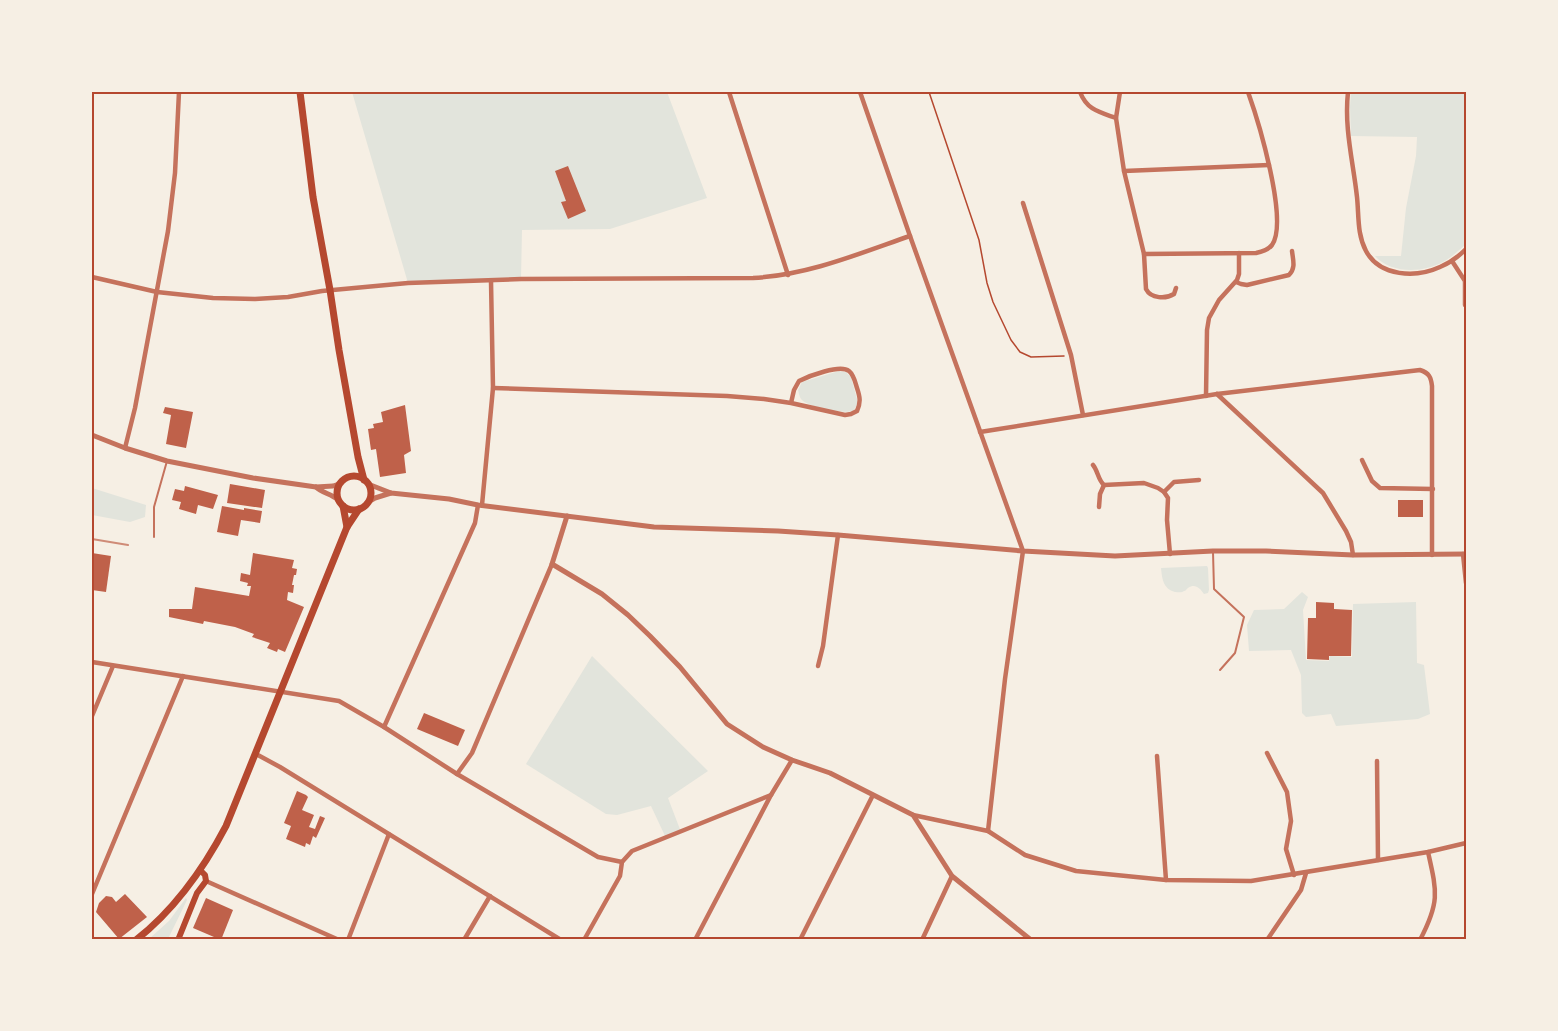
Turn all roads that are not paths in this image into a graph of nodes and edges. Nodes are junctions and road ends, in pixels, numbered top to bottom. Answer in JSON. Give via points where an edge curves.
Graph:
{"nodes":[{"id":1,"x":179,"y":92,"type":"edge"},
{"id":2,"x":300,"y":92,"type":"edge"},
{"id":3,"x":729,"y":92,"type":"edge"},
{"id":4,"x":860,"y":92,"type":"edge"},
{"id":5,"x":1080,"y":92,"type":"edge"},
{"id":6,"x":1120,"y":92,"type":"edge"},
{"id":7,"x":1248,"y":92,"type":"edge"},
{"id":8,"x":1348,"y":92,"type":"edge"},
{"id":9,"x":1116,"y":118,"type":"junction"},
{"id":10,"x":1269,"y":165,"type":"junction"},
{"id":11,"x":1124,"y":171,"type":"junction"},
{"id":12,"x":1023,"y":203,"type":"dead end"},
{"id":13,"x":910,"y":236,"type":"junction"},
{"id":14,"x":1467,"y":249,"type":"edge"},
{"id":15,"x":1292,"y":251,"type":"dead end"},
{"id":16,"x":1239,"y":253,"type":"junction"},
{"id":17,"x":1144,"y":254,"type":"junction"},
{"id":18,"x":1452,"y":261,"type":"junction"},
{"id":19,"x":788,"y":275,"type":"junction"},
{"id":20,"x":92,"y":277,"type":"edge"},
{"id":21,"x":491,"y":281,"type":"junction"},
{"id":22,"x":1236,"y":282,"type":"junction"},
{"id":23,"x":1176,"y":288,"type":"dead end"},
{"id":24,"x":330,"y":290,"type":"junction"},
{"id":25,"x":157,"y":292,"type":"junction"},
{"id":26,"x":1465,"y":305,"type":"edge"},
{"id":27,"x":493,"y":388,"type":"junction"},
{"id":28,"x":1217,"y":394,"type":"junction"},
{"id":29,"x":1206,"y":396,"type":"junction"},
{"id":30,"x":791,"y":404,"type":"junction"},
{"id":31,"x":1083,"y":416,"type":"junction"},
{"id":32,"x":980,"y":432,"type":"junction"},
{"id":33,"x":92,"y":435,"type":"edge"},
{"id":34,"x":125,"y":448,"type":"junction"},
{"id":35,"x":358,"y":457,"type":"junction"},
{"id":36,"x":1362,"y":460,"type":"dead end"},
{"id":37,"x":167,"y":461,"type":"junction"},
{"id":38,"x":1093,"y":465,"type":"dead end"},
{"id":39,"x":347,"y":477,"type":"junction"},
{"id":40,"x":1199,"y":480,"type":"dead end"},
{"id":41,"x":366,"y":482,"type":"junction"},
{"id":42,"x":339,"y":484,"type":"junction"},
{"id":43,"x":1104,"y":485,"type":"junction"},
{"id":44,"x":316,"y":487,"type":"junction"},
{"id":45,"x":1433,"y":489,"type":"junction"},
{"id":46,"x":1164,"y":492,"type":"junction"},
{"id":47,"x":391,"y":493,"type":"junction"},
{"id":48,"x":368,"y":502,"type":"junction"},
{"id":49,"x":340,"y":503,"type":"junction"},
{"id":50,"x":480,"y":505,"type":"junction"},
{"id":51,"x":1099,"y":507,"type":"dead end"},
{"id":52,"x":358,"y":509,"type":"junction"},
{"id":53,"x":567,"y":516,"type":"junction"},
{"id":54,"x":347,"y":527,"type":"junction"},
{"id":55,"x":838,"y":535,"type":"junction"},
{"id":56,"x":154,"y":537,"type":"dead end"},
{"id":57,"x":1023,"y":551,"type":"junction"},
{"id":58,"x":1213,"y":551,"type":"junction"},
{"id":59,"x":1170,"y":554,"type":"junction"},
{"id":60,"x":1465,"y":554,"type":"edge"},
{"id":61,"x":1353,"y":555,"type":"junction"},
{"id":62,"x":1432,"y":555,"type":"junction"},
{"id":63,"x":552,"y":564,"type":"junction"},
{"id":64,"x":1467,"y":583,"type":"edge"},
{"id":65,"x":92,"y":662,"type":"edge"},
{"id":66,"x":113,"y":666,"type":"junction"},
{"id":67,"x":818,"y":666,"type":"dead end"},
{"id":68,"x":1220,"y":670,"type":"dead end"},
{"id":69,"x":183,"y":676,"type":"junction"},
{"id":70,"x":281,"y":692,"type":"junction"},
{"id":71,"x":92,"y":716,"type":"edge"},
{"id":72,"x":384,"y":727,"type":"junction"},
{"id":73,"x":1267,"y":753,"type":"dead end"},
{"id":74,"x":256,"y":754,"type":"junction"},
{"id":75,"x":1157,"y":756,"type":"dead end"},
{"id":76,"x":792,"y":760,"type":"junction"},
{"id":77,"x":1377,"y":761,"type":"dead end"},
{"id":78,"x":458,"y":774,"type":"junction"},
{"id":79,"x":771,"y":795,"type":"junction"},
{"id":80,"x":873,"y":795,"type":"junction"},
{"id":81,"x":913,"y":815,"type":"junction"},
{"id":82,"x":988,"y":831,"type":"junction"},
{"id":83,"x":389,"y":834,"type":"junction"},
{"id":84,"x":1467,"y":843,"type":"edge"},
{"id":85,"x":1428,"y":852,"type":"junction"},
{"id":86,"x":1378,"y":860,"type":"junction"},
{"id":87,"x":622,"y":862,"type":"junction"},
{"id":88,"x":200,"y":870,"type":"junction"},
{"id":89,"x":1306,"y":873,"type":"junction"},
{"id":90,"x":1294,"y":875,"type":"junction"},
{"id":91,"x":952,"y":876,"type":"junction"},
{"id":92,"x":206,"y":880,"type":"junction"},
{"id":93,"x":1166,"y":880,"type":"junction"},
{"id":94,"x":92,"y":894,"type":"edge"},
{"id":95,"x":490,"y":896,"type":"junction"},
{"id":96,"x":136,"y":939,"type":"edge"},
{"id":97,"x":178,"y":939,"type":"edge"},
{"id":98,"x":339,"y":939,"type":"edge"},
{"id":99,"x":348,"y":939,"type":"edge"},
{"id":100,"x":464,"y":939,"type":"edge"},
{"id":101,"x":561,"y":939,"type":"edge"},
{"id":102,"x":584,"y":939,"type":"edge"},
{"id":103,"x":695,"y":939,"type":"edge"},
{"id":104,"x":800,"y":939,"type":"edge"},
{"id":105,"x":922,"y":939,"type":"edge"},
{"id":106,"x":1030,"y":939,"type":"edge"},
{"id":107,"x":1267,"y":939,"type":"edge"},
{"id":108,"x":1420,"y":939,"type":"edge"}],
"edges":[{"from":1,"to":25,"type":"street","via":[[174,181]]},
{"from":2,"to":24,"type":"main road","via":[[313,198]]},
{"from":3,"to":19,"type":"street"},
{"from":4,"to":13,"type":"street"},
{"from":5,"to":9,"type":"street","via":[[1091,108]]},
{"from":6,"to":9,"type":"street"},
{"from":7,"to":10,"type":"street"},
{"from":8,"to":18,"type":"street","via":[[1348,144],[1360,233],[1367,253],[1383,268],[1404,274],[1430,272]]},
{"from":9,"to":11,"type":"street"},
{"from":10,"to":11,"type":"street"},
{"from":10,"to":16,"type":"street","via":[[1277,223],[1275,239],[1263,251]]},
{"from":11,"to":17,"type":"street"},
{"from":12,"to":31,"type":"street","via":[[1071,355]]},
{"from":13,"to":19,"type":"street"},
{"from":13,"to":32,"type":"street"},
{"from":14,"to":18,"type":"street"},
{"from":15,"to":22,"type":"street","via":[[1294,264],[1289,275],[1247,285]]},
{"from":16,"to":17,"type":"street"},
{"from":16,"to":22,"type":"street"},
{"from":17,"to":23,"type":"street","via":[[1148,293],[1167,297]]},
{"from":18,"to":26,"type":"street","via":[[1465,280]]},
{"from":19,"to":21,"type":"street"},
{"from":20,"to":25,"type":"street"},
{"from":21,"to":24,"type":"street"},
{"from":21,"to":27,"type":"street"},
{"from":22,"to":29,"type":"street","via":[[1209,318]]},
{"from":24,"to":25,"type":"street","via":[[255,299]]},
{"from":24,"to":35,"type":"main road"},
{"from":25,"to":34,"type":"street"},
{"from":27,"to":30,"type":"street","via":[[727,396]]},
{"from":27,"to":50,"type":"street"},
{"from":28,"to":29,"type":"street"},
{"from":28,"to":45,"type":"street","via":[[1425,371],[1432,387]]},
{"from":28,"to":61,"type":"street","via":[[1323,493],[1346,531]]},
{"from":29,"to":31,"type":"street"},
{"from":30,"to":30,"type":"street","via":[[801,379],[842,369],[853,375],[860,399],[857,411],[850,414]]},
{"from":31,"to":32,"type":"street"},
{"from":32,"to":57,"type":"street"},
{"from":33,"to":34,"type":"street"},
{"from":34,"to":37,"type":"street"},
{"from":35,"to":39,"type":"main road"},
{"from":35,"to":41,"type":"main road"},
{"from":36,"to":45,"type":"street","via":[[1377,487]]},
{"from":37,"to":44,"type":"street"},
{"from":37,"to":56,"type":"lane","via":[[154,507]]},
{"from":38,"to":43,"type":"street"},
{"from":39,"to":41,"type":"main road","via":[[357,476]]},
{"from":39,"to":42,"type":"main road"},
{"from":40,"to":46,"type":"street","via":[[1174,482]]},
{"from":41,"to":47,"type":"street"},
{"from":41,"to":48,"type":"main road"},
{"from":42,"to":44,"type":"street"},
{"from":42,"to":49,"type":"main road"},
{"from":43,"to":46,"type":"street","via":[[1144,483]]},
{"from":43,"to":51,"type":"street"},
{"from":44,"to":49,"type":"street"},
{"from":45,"to":62,"type":"street"},
{"from":46,"to":59,"type":"street","via":[[1168,498]]},
{"from":47,"to":48,"type":"street"},
{"from":47,"to":50,"type":"street"},
{"from":48,"to":52,"type":"main road"},
{"from":49,"to":52,"type":"main road","via":[[348,509]]},
{"from":49,"to":54,"type":"main road"},
{"from":50,"to":53,"type":"street"},
{"from":50,"to":72,"type":"street"},
{"from":52,"to":54,"type":"main road"},
{"from":53,"to":55,"type":"street","via":[[654,527]]},
{"from":53,"to":63,"type":"street"},
{"from":54,"to":70,"type":"main road"},
{"from":55,"to":57,"type":"street"},
{"from":55,"to":67,"type":"street"},
{"from":57,"to":59,"type":"street","via":[[1115,556]]},
{"from":57,"to":82,"type":"street"},
{"from":58,"to":59,"type":"street"},
{"from":58,"to":61,"type":"street"},
{"from":58,"to":68,"type":"lane","via":[[1214,589],[1244,617],[1235,653]]},
{"from":60,"to":62,"type":"street"},
{"from":60,"to":64,"type":"street"},
{"from":61,"to":62,"type":"street"},
{"from":63,"to":76,"type":"street","via":[[628,615],[680,667],[728,724]]},
{"from":63,"to":78,"type":"street","via":[[472,753]]},
{"from":65,"to":66,"type":"street"},
{"from":66,"to":69,"type":"street"},
{"from":66,"to":71,"type":"street"},
{"from":69,"to":70,"type":"street"},
{"from":69,"to":94,"type":"street"},
{"from":70,"to":72,"type":"street","via":[[339,701]]},
{"from":70,"to":74,"type":"main road"},
{"from":72,"to":78,"type":"street"},
{"from":73,"to":90,"type":"street","via":[[1287,792],[1291,821],[1286,849]]},
{"from":74,"to":83,"type":"street"},
{"from":74,"to":88,"type":"main road","via":[[226,826]]},
{"from":75,"to":93,"type":"street"},
{"from":76,"to":79,"type":"street"},
{"from":76,"to":80,"type":"street","via":[[830,772]]},
{"from":77,"to":86,"type":"street"},
{"from":78,"to":87,"type":"street","via":[[598,857]]},
{"from":79,"to":87,"type":"street","via":[[632,851]]},
{"from":79,"to":103,"type":"street"},
{"from":80,"to":81,"type":"street"},
{"from":80,"to":104,"type":"street"},
{"from":81,"to":82,"type":"street"},
{"from":81,"to":91,"type":"street"},
{"from":82,"to":93,"type":"street","via":[[1025,855],[1076,871]]},
{"from":83,"to":95,"type":"street"},
{"from":83,"to":99,"type":"street"},
{"from":84,"to":85,"type":"street"},
{"from":85,"to":86,"type":"street"},
{"from":85,"to":108,"type":"street","via":[[1435,904]]},
{"from":86,"to":89,"type":"street"},
{"from":87,"to":102,"type":"street","via":[[620,876]]},
{"from":88,"to":92,"type":"main road"},
{"from":88,"to":96,"type":"main road","via":[[160,918]]},
{"from":89,"to":90,"type":"street"},
{"from":89,"to":107,"type":"street","via":[[1301,890]]},
{"from":90,"to":93,"type":"street","via":[[1251,881]]},
{"from":91,"to":105,"type":"street"},
{"from":91,"to":106,"type":"street"},
{"from":92,"to":97,"type":"main road"},
{"from":92,"to":98,"type":"street"},
{"from":95,"to":100,"type":"street"},
{"from":95,"to":101,"type":"street"}]}
